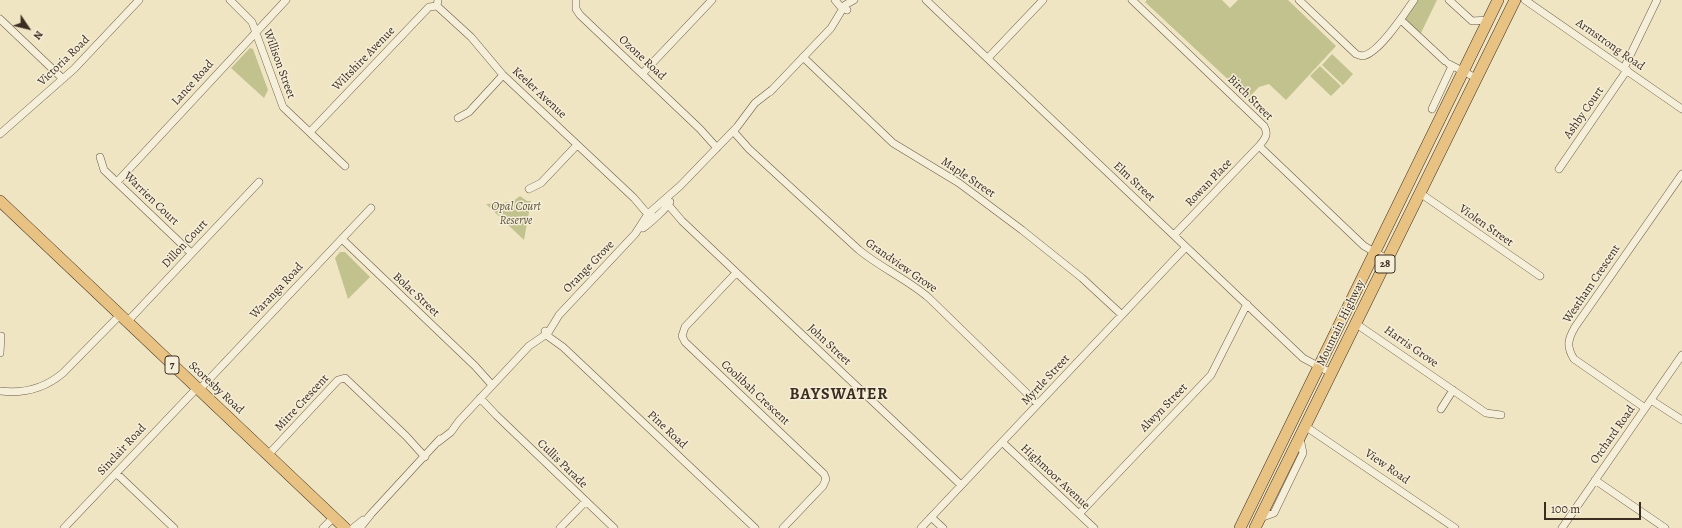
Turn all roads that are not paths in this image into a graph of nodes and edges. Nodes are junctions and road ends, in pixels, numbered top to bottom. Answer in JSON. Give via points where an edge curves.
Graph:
{"nodes":[{"id":1,"x":139,"y":0,"type":"edge"},
{"id":2,"x":230,"y":0,"type":"edge"},
{"id":3,"x":286,"y":0,"type":"edge"},
{"id":4,"x":576,"y":0,"type":"edge"},
{"id":5,"x":712,"y":0,"type":"edge"},
{"id":6,"x":835,"y":0,"type":"edge"},
{"id":7,"x":854,"y":0,"type":"edge"},
{"id":8,"x":860,"y":0,"type":"edge"},
{"id":9,"x":926,"y":0,"type":"edge"},
{"id":10,"x":1043,"y":0,"type":"edge"},
{"id":11,"x":1132,"y":0,"type":"edge"},
{"id":12,"x":1299,"y":0,"type":"edge"},
{"id":13,"x":1414,"y":0,"type":"edge"},
{"id":14,"x":1449,"y":0,"type":"edge"},
{"id":15,"x":1498,"y":0,"type":"edge"},
{"id":16,"x":1515,"y":0,"type":"edge"},
{"id":17,"x":1524,"y":0,"type":"edge"},
{"id":18,"x":1657,"y":0,"type":"edge"},
{"id":19,"x":437,"y":3,"type":"edge"},
{"id":20,"x":844,"y":6,"type":"edge"},
{"id":21,"x":0,"y":19,"type":"edge"},
{"id":22,"x":1401,"y":20,"type":"junction"},
{"id":23,"x":1488,"y":20,"type":"junction"},
{"id":24,"x":256,"y":32,"type":"junction"},
{"id":25,"x":803,"y":57,"type":"junction"},
{"id":26,"x":988,"y":58,"type":"junction"},
{"id":27,"x":1448,"y":63,"type":"junction"},
{"id":28,"x":1625,"y":69,"type":"junction"},
{"id":29,"x":1463,"y":72,"type":"junction"},
{"id":30,"x":642,"y":74,"type":"junction"},
{"id":31,"x":503,"y":75,"type":"junction"},
{"id":32,"x":1476,"y":78,"type":"junction"},
{"id":33,"x":63,"y":79,"type":"junction"},
{"id":34,"x":1432,"y":109,"type":"dead end"},
{"id":35,"x":1682,"y":109,"type":"edge"},
{"id":36,"x":458,"y":118,"type":"dead end"},
{"id":37,"x":734,"y":130,"type":"junction"},
{"id":38,"x":310,"y":132,"type":"junction"},
{"id":39,"x":0,"y":134,"type":"edge"},
{"id":40,"x":577,"y":145,"type":"junction"},
{"id":41,"x":718,"y":146,"type":"junction"},
{"id":42,"x":1259,"y":146,"type":"junction"},
{"id":43,"x":100,"y":157,"type":"dead end"},
{"id":44,"x":345,"y":166,"type":"dead end"},
{"id":45,"x":1559,"y":169,"type":"dead end"},
{"id":46,"x":1682,"y":174,"type":"edge"},
{"id":47,"x":117,"y":182,"type":"junction"},
{"id":48,"x":259,"y":182,"type":"dead end"},
{"id":49,"x":529,"y":189,"type":"dead end"},
{"id":50,"x":1420,"y":193,"type":"junction"},
{"id":51,"x":0,"y":201,"type":"edge"},
{"id":52,"x":666,"y":206,"type":"junction"},
{"id":53,"x":371,"y":208,"type":"dead end"},
{"id":54,"x":651,"y":214,"type":"junction"},
{"id":55,"x":1174,"y":235,"type":"junction"},
{"id":56,"x":342,"y":239,"type":"junction"},
{"id":57,"x":1186,"y":247,"type":"junction"},
{"id":58,"x":1374,"y":252,"type":"junction"},
{"id":59,"x":191,"y":253,"type":"junction"},
{"id":60,"x":1387,"y":259,"type":"junction"},
{"id":61,"x":736,"y":273,"type":"junction"},
{"id":62,"x":1540,"y":276,"type":"dead end"},
{"id":63,"x":1247,"y":304,"type":"junction"},
{"id":64,"x":1122,"y":315,"type":"junction"},
{"id":65,"x":123,"y":318,"type":"junction"},
{"id":66,"x":1355,"y":323,"type":"junction"},
{"id":67,"x":547,"y":332,"type":"junction"},
{"id":68,"x":1,"y":336,"type":"dead end"},
{"id":69,"x":0,"y":353,"type":"edge"},
{"id":70,"x":1682,"y":355,"type":"edge"},
{"id":71,"x":1318,"y":367,"type":"junction"},
{"id":72,"x":1331,"y":373,"type":"junction"},
{"id":73,"x":494,"y":383,"type":"junction"},
{"id":74,"x":198,"y":389,"type":"junction"},
{"id":75,"x":1453,"y":390,"type":"junction"},
{"id":76,"x":0,"y":391,"type":"edge"},
{"id":77,"x":1651,"y":400,"type":"junction"},
{"id":78,"x":477,"y":402,"type":"junction"},
{"id":79,"x":1038,"y":404,"type":"junction"},
{"id":80,"x":1645,"y":408,"type":"junction"},
{"id":81,"x":1441,"y":409,"type":"dead end"},
{"id":82,"x":1501,"y":415,"type":"dead end"},
{"id":83,"x":1682,"y":420,"type":"edge"},
{"id":84,"x":1305,"y":426,"type":"junction"},
{"id":85,"x":1002,"y":442,"type":"junction"},
{"id":86,"x":268,"y":455,"type":"junction"},
{"id":87,"x":426,"y":455,"type":"junction"},
{"id":88,"x":116,"y":473,"type":"junction"},
{"id":89,"x":1595,"y":480,"type":"junction"},
{"id":90,"x":961,"y":485,"type":"junction"},
{"id":91,"x":586,"y":501,"type":"junction"},
{"id":92,"x":371,"y":514,"type":"junction"},
{"id":93,"x":1079,"y":514,"type":"junction"},
{"id":94,"x":334,"y":517,"type":"junction"},
{"id":95,"x":931,"y":517,"type":"junction"},
{"id":96,"x":1258,"y":523,"type":"edge"},
{"id":97,"x":64,"y":528,"type":"edge"},
{"id":98,"x":174,"y":528,"type":"edge"},
{"id":99,"x":323,"y":528,"type":"edge"},
{"id":100,"x":345,"y":528,"type":"edge"},
{"id":101,"x":353,"y":528,"type":"edge"},
{"id":102,"x":360,"y":528,"type":"edge"},
{"id":103,"x":560,"y":528,"type":"edge"},
{"id":104,"x":614,"y":528,"type":"edge"},
{"id":105,"x":754,"y":528,"type":"edge"},
{"id":106,"x":783,"y":528,"type":"edge"},
{"id":107,"x":921,"y":528,"type":"edge"},
{"id":108,"x":943,"y":528,"type":"edge"},
{"id":109,"x":1094,"y":528,"type":"edge"},
{"id":110,"x":1240,"y":528,"type":"edge"},
{"id":111,"x":1455,"y":528,"type":"edge"},
{"id":112,"x":1562,"y":528,"type":"edge"},
{"id":113,"x":1665,"y":528,"type":"edge"}],
"edges":[{"from":1,"to":33,"type":"street","name":"Victoria Road"},
{"from":2,"to":24,"type":"street","name":"Willison Street","via":[[247,16]]},
{"from":3,"to":24,"type":"street","name":"Lance Road"},
{"from":4,"to":30,"type":"street","name":"Ozone Road","via":[[576,9],[580,15]]},
{"from":5,"to":30,"type":"street"},
{"from":6,"to":20,"type":"street"},
{"from":7,"to":20,"type":"street","name":"Orange Grove"},
{"from":8,"to":20,"type":"street","name":"Orange Grove"},
{"from":9,"to":26,"type":"street","name":"Elm Street"},
{"from":10,"to":26,"type":"street"},
{"from":11,"to":42,"type":"street","name":"Birch Street","via":[[1264,126],[1266,136]]},
{"from":12,"to":22,"type":"street","via":[[1356,54],[1362,56],[1369,54]]},
{"from":13,"to":22,"type":"street"},
{"from":14,"to":23,"type":"street","via":[[1467,17],[1475,21]]},
{"from":15,"to":23,"type":"main road","name":"Mountain Highway","number":"28"},
{"from":16,"to":32,"type":"main road","name":"Mountain Highway","number":"28"},
{"from":17,"to":28,"type":"street","name":"Armstrong Road"},
{"from":18,"to":28,"type":"street","name":"Ashby Court"},
{"from":19,"to":31,"type":"street","name":"Keeler Avenue","via":[[471,37]]},
{"from":19,"to":38,"type":"street","name":"Wiltshire Avenue","via":[[429,7]]},
{"from":20,"to":25,"type":"street","name":"Orange Grove","via":[[841,20]]},
{"from":21,"to":33,"type":"street"},
{"from":22,"to":27,"type":"street"},
{"from":23,"to":29,"type":"main road","name":"Mountain Highway","number":"28"},
{"from":24,"to":38,"type":"street","name":"Willison Street","via":[[283,107]]},
{"from":24,"to":47,"type":"street","name":"Lance Road"},
{"from":25,"to":37,"type":"street","name":"Orange Grove","via":[[751,116]]},
{"from":25,"to":64,"type":"street","name":"Maple Street","via":[[893,143],[959,183],[997,211],[1082,278]]},
{"from":26,"to":55,"type":"street","name":"Elm Street"},
{"from":27,"to":29,"type":"street"},
{"from":27,"to":34,"type":"street"},
{"from":28,"to":35,"type":"street","name":"Armstrong Road"},
{"from":28,"to":45,"type":"street","name":"Ashby Court"},
{"from":29,"to":32,"type":"street"},
{"from":29,"to":58,"type":"main road","name":"Mountain Highway","number":"28"},
{"from":30,"to":41,"type":"street","name":"Ozone Road"},
{"from":31,"to":36,"type":"street","via":[[469,112]]},
{"from":31,"to":40,"type":"street","name":"Keeler Avenue"},
{"from":32,"to":50,"type":"main road","name":"Mountain Highway","number":"28"},
{"from":33,"to":39,"type":"street","name":"Victoria Road"},
{"from":37,"to":41,"type":"street","name":"Orange Grove"},
{"from":37,"to":79,"type":"street","name":"Grandview Grove","via":[[749,149],[859,250],[874,262],[916,286]]},
{"from":38,"to":44,"type":"street","name":"Willison Street"},
{"from":40,"to":49,"type":"street","via":[[541,183]]},
{"from":40,"to":54,"type":"street","name":"Keeler Avenue"},
{"from":41,"to":52,"type":"street","name":"Orange Grove","via":[[680,186]]},
{"from":42,"to":55,"type":"street","name":"Rowan Place"},
{"from":42,"to":58,"type":"street","via":[[1364,246]]},
{"from":43,"to":47,"type":"street","name":"Warrien Court","via":[[104,170]]},
{"from":46,"to":80,"type":"street","name":"Westham Crescent","via":[[1575,327],[1568,341],[1569,352],[1574,358]]},
{"from":47,"to":59,"type":"street","name":"Warrien Court"},
{"from":48,"to":59,"type":"street","name":"Dillon Court"},
{"from":50,"to":60,"type":"main road","name":"Mountain Highway","number":"28"},
{"from":50,"to":62,"type":"street","name":"Violen Street"},
{"from":51,"to":65,"type":"main road","name":"Scoresby Road","number":"7"},
{"from":52,"to":54,"type":"street","name":"Orange Grove"},
{"from":52,"to":61,"type":"street","name":"John Street"},
{"from":53,"to":56,"type":"street","name":"Waranga Road"},
{"from":54,"to":67,"type":"street","name":"Orange Grove","via":[[559,315],[551,320]]},
{"from":55,"to":57,"type":"street","name":"Elm Street"},
{"from":56,"to":73,"type":"street","name":"Bolac Street"},
{"from":56,"to":74,"type":"street","name":"Waranga Road"},
{"from":57,"to":63,"type":"street","name":"Elm Street"},
{"from":57,"to":64,"type":"street","name":"Myrtle Street"},
{"from":58,"to":60,"type":"street"},
{"from":58,"to":71,"type":"main road","name":"Mountain Highway","number":"28"},
{"from":59,"to":65,"type":"street","name":"Dillon Court"},
{"from":60,"to":66,"type":"main road","name":"Mountain Highway","number":"28"},
{"from":61,"to":90,"type":"street","name":"John Street"},
{"from":61,"to":106,"type":"street","name":"Coolibah Crescent","via":[[685,327],[682,336],[685,342],[824,474],[826,479],[823,486]]},
{"from":63,"to":71,"type":"street","name":"Elm Street","via":[[1303,358]]},
{"from":63,"to":93,"type":"street","name":"Alwyn Street","via":[[1210,375]]},
{"from":64,"to":79,"type":"street","name":"Myrtle Street"},
{"from":65,"to":74,"type":"main road","name":"Scoresby Road","number":"7"},
{"from":65,"to":76,"type":"street","name":"Dillon Court","via":[[53,382],[32,390],[12,393]]},
{"from":66,"to":72,"type":"main road","name":"Mountain Highway","number":"28"},
{"from":66,"to":75,"type":"street","name":"Harris Grove"},
{"from":67,"to":73,"type":"street","name":"Orange Grove","via":[[534,337],[529,346]]},
{"from":67,"to":105,"type":"street","name":"Pine Road"},
{"from":68,"to":69,"type":"street"},
{"from":70,"to":77,"type":"street","name":"Orchard Road"},
{"from":71,"to":72,"type":"street","name":"Elm Street"},
{"from":71,"to":110,"type":"main road","name":"Mountain Highway","number":"28"},
{"from":72,"to":84,"type":"main road","name":"Mountain Highway","number":"28"},
{"from":73,"to":78,"type":"street","name":"Orange Grove"},
{"from":74,"to":86,"type":"main road","name":"Scoresby Road","number":"7"},
{"from":74,"to":88,"type":"street","name":"Sinclair Road"},
{"from":75,"to":81,"type":"street"},
{"from":75,"to":82,"type":"street","name":"Harris Grove","via":[[1486,413]]},
{"from":77,"to":80,"type":"street","name":"Orchard Road"},
{"from":77,"to":83,"type":"street"},
{"from":78,"to":87,"type":"street","name":"Orange Grove","via":[[455,420]]},
{"from":78,"to":91,"type":"street","name":"Cullis Parade","via":[[496,415]]},
{"from":79,"to":85,"type":"street","name":"Myrtle Street"},
{"from":80,"to":89,"type":"street","name":"Orchard Road"},
{"from":84,"to":96,"type":"main road","name":"Mountain Highway","number":"28"},
{"from":84,"to":111,"type":"street","name":"View Road"},
{"from":85,"to":90,"type":"street","name":"Myrtle Street"},
{"from":85,"to":93,"type":"street","name":"Highmoor Avenue"},
{"from":86,"to":87,"type":"street","name":"Mitre Crescent","via":[[338,380],[345,378]]},
{"from":86,"to":94,"type":"main road","name":"Scoresby Road","number":"7"},
{"from":87,"to":92,"type":"street","name":"Orange Grove"},
{"from":88,"to":97,"type":"street","name":"Sinclair Road"},
{"from":88,"to":98,"type":"street"},
{"from":89,"to":112,"type":"street","name":"Orchard Road"},
{"from":89,"to":113,"type":"street"},
{"from":90,"to":95,"type":"street","name":"Myrtle Street"},
{"from":91,"to":103,"type":"street"},
{"from":91,"to":104,"type":"street","name":"Cullis Parade"},
{"from":92,"to":101,"type":"street","name":"Orange Grove"},
{"from":92,"to":102,"type":"street","name":"Orange Grove"},
{"from":93,"to":109,"type":"street","name":"Highmoor Avenue"},
{"from":94,"to":99,"type":"street"},
{"from":94,"to":100,"type":"main road","name":"Scoresby Road","number":"7"},
{"from":95,"to":107,"type":"street","name":"Myrtle Street"},
{"from":95,"to":108,"type":"street"}]}
